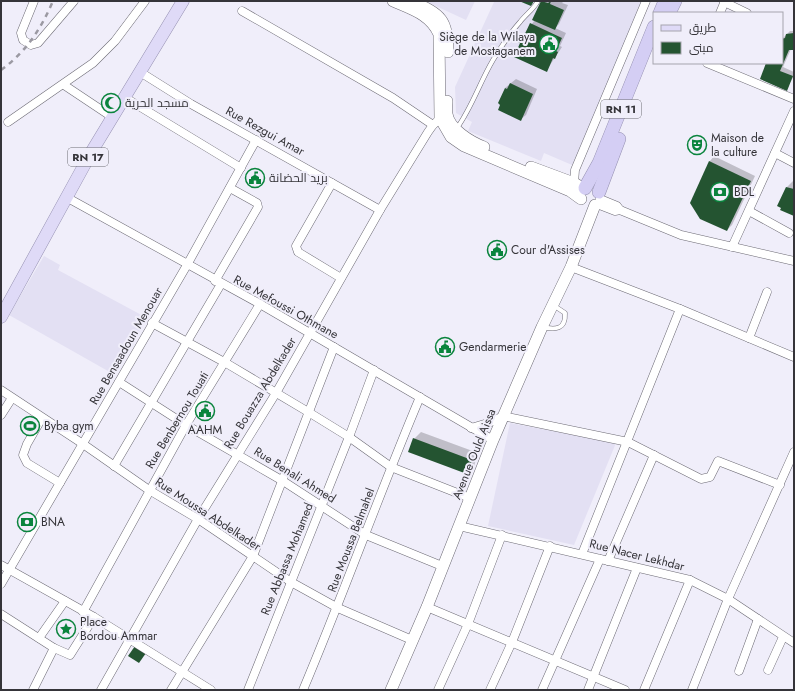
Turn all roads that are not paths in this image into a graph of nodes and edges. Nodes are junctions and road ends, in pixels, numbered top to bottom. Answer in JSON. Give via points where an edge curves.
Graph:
{"nodes":[{"id":1,"x":34,"y":1,"type":"edge"},
{"id":2,"x":74,"y":1,"type":"edge"},
{"id":3,"x":145,"y":1,"type":"edge"},
{"id":4,"x":183,"y":1,"type":"edge"},
{"id":5,"x":392,"y":1,"type":"edge"},
{"id":6,"x":412,"y":1,"type":"edge"},
{"id":7,"x":538,"y":1,"type":"edge"},
{"id":8,"x":646,"y":1,"type":"edge"},
{"id":9,"x":664,"y":1,"type":"edge"},
{"id":10,"x":675,"y":1,"type":"edge"},
{"id":11,"x":725,"y":1,"type":"edge"},
{"id":12,"x":242,"y":11,"type":"dead end"},
{"id":13,"x":660,"y":12,"type":"edge"},
{"id":14,"x":670,"y":12,"type":"edge"},
{"id":15,"x":720,"y":12,"type":"edge"},
{"id":16,"x":745,"y":12,"type":"edge"},
{"id":17,"x":653,"y":29,"type":"edge"},
{"id":18,"x":653,"y":51,"type":"edge"},
{"id":19,"x":709,"y":64,"type":"edge"},
{"id":20,"x":140,"y":72,"type":"junction"},
{"id":21,"x":64,"y":85,"type":"junction"},
{"id":22,"x":124,"y":97,"type":"junction"},
{"id":23,"x":794,"y":99,"type":"edge"},
{"id":24,"x":794,"y":111,"type":"edge"},
{"id":25,"x":112,"y":117,"type":"junction"},
{"id":26,"x":440,"y":119,"type":"junction"},
{"id":27,"x":8,"y":122,"type":"dead end"},
{"id":28,"x":453,"y":133,"type":"junction"},
{"id":29,"x":256,"y":140,"type":"junction"},
{"id":30,"x":775,"y":154,"type":"junction"},
{"id":31,"x":794,"y":163,"type":"edge"},
{"id":32,"x":241,"y":168,"type":"junction"},
{"id":33,"x":332,"y":183,"type":"junction"},
{"id":34,"x":230,"y":188,"type":"junction"},
{"id":35,"x":589,"y":196,"type":"junction"},
{"id":36,"x":66,"y":197,"type":"junction"},
{"id":37,"x":380,"y":210,"type":"junction"},
{"id":38,"x":749,"y":211,"type":"junction"},
{"id":39,"x":789,"y":233,"type":"dead end"},
{"id":40,"x":732,"y":247,"type":"junction"},
{"id":41,"x":794,"y":262,"type":"edge"},
{"id":42,"x":188,"y":265,"type":"junction"},
{"id":43,"x":571,"y":266,"type":"junction"},
{"id":44,"x":341,"y":278,"type":"junction"},
{"id":45,"x":218,"y":282,"type":"junction"},
{"id":46,"x":768,"y":292,"type":"dead end"},
{"id":47,"x":260,"y":304,"type":"junction"},
{"id":48,"x":552,"y":305,"type":"junction"},
{"id":49,"x":680,"y":309,"type":"junction"},
{"id":50,"x":1,"y":316,"type":"edge"},
{"id":51,"x":152,"y":323,"type":"junction"},
{"id":52,"x":542,"y":327,"type":"junction"},
{"id":53,"x":309,"y":334,"type":"junction"},
{"id":54,"x":749,"y":338,"type":"junction"},
{"id":55,"x":188,"y":343,"type":"junction"},
{"id":56,"x":334,"y":347,"type":"junction"},
{"id":57,"x":794,"y":357,"type":"edge"},
{"id":58,"x":226,"y":363,"type":"junction"},
{"id":59,"x":374,"y":370,"type":"junction"},
{"id":60,"x":119,"y":382,"type":"junction"},
{"id":61,"x":1,"y":390,"type":"edge"},
{"id":62,"x":276,"y":393,"type":"junction"},
{"id":63,"x":420,"y":397,"type":"junction"},
{"id":64,"x":12,"y":398,"type":"junction"},
{"id":65,"x":152,"y":404,"type":"junction"},
{"id":66,"x":310,"y":413,"type":"junction"},
{"id":67,"x":1,"y":415,"type":"edge"},
{"id":68,"x":503,"y":416,"type":"junction"},
{"id":69,"x":42,"y":418,"type":"junction"},
{"id":70,"x":186,"y":425,"type":"junction"},
{"id":71,"x":471,"y":428,"type":"junction"},
{"id":72,"x":349,"y":437,"type":"junction"},
{"id":73,"x":493,"y":440,"type":"junction"},
{"id":74,"x":628,"y":442,"type":"junction"},
{"id":75,"x":83,"y":444,"type":"junction"},
{"id":76,"x":794,"y":452,"type":"edge"},
{"id":77,"x":238,"y":454,"type":"junction"},
{"id":78,"x":654,"y":455,"type":"junction"},
{"id":79,"x":114,"y":466,"type":"junction"},
{"id":80,"x":391,"y":467,"type":"junction"},
{"id":81,"x":283,"y":481,"type":"junction"},
{"id":82,"x":60,"y":483,"type":"junction"},
{"id":83,"x":780,"y":485,"type":"junction"},
{"id":84,"x":149,"y":490,"type":"junction"},
{"id":85,"x":470,"y":498,"type":"junction"},
{"id":86,"x":321,"y":506,"type":"junction"},
{"id":87,"x":198,"y":519,"type":"junction"},
{"id":88,"x":459,"y":526,"type":"junction"},
{"id":89,"x":366,"y":535,"type":"junction"},
{"id":90,"x":502,"y":535,"type":"junction"},
{"id":91,"x":550,"y":546,"type":"junction"},
{"id":92,"x":582,"y":554,"type":"junction"},
{"id":93,"x":253,"y":556,"type":"junction"},
{"id":94,"x":604,"y":560,"type":"junction"},
{"id":95,"x":1,"y":564,"type":"edge"},
{"id":96,"x":442,"y":566,"type":"junction"},
{"id":97,"x":637,"y":568,"type":"junction"},
{"id":98,"x":10,"y":570,"type":"junction"},
{"id":99,"x":690,"y":580,"type":"junction"},
{"id":100,"x":291,"y":582,"type":"junction"},
{"id":101,"x":1,"y":584,"type":"edge"},
{"id":102,"x":728,"y":599,"type":"junction"},
{"id":103,"x":65,"y":601,"type":"junction"},
{"id":104,"x":427,"y":607,"type":"junction"},
{"id":105,"x":338,"y":608,"type":"junction"},
{"id":106,"x":83,"y":612,"type":"junction"},
{"id":107,"x":1,"y":614,"type":"edge"},
{"id":108,"x":94,"y":617,"type":"junction"},
{"id":109,"x":758,"y":620,"type":"junction"},
{"id":110,"x":468,"y":624,"type":"junction"},
{"id":111,"x":783,"y":636,"type":"junction"},
{"id":112,"x":39,"y":638,"type":"junction"},
{"id":113,"x":130,"y":640,"type":"junction"},
{"id":114,"x":412,"y":640,"type":"junction"},
{"id":115,"x":512,"y":642,"type":"junction"},
{"id":116,"x":794,"y":643,"type":"edge"},
{"id":117,"x":54,"y":648,"type":"junction"},
{"id":118,"x":554,"y":661,"type":"junction"},
{"id":119,"x":768,"y":670,"type":"dead end"},
{"id":120,"x":739,"y":671,"type":"dead end"},
{"id":121,"x":181,"y":672,"type":"junction"},
{"id":122,"x":593,"y":677,"type":"junction"},
{"id":123,"x":34,"y":690,"type":"edge"},
{"id":124,"x":101,"y":690,"type":"edge"},
{"id":125,"x":171,"y":690,"type":"edge"},
{"id":126,"x":211,"y":690,"type":"edge"},
{"id":127,"x":248,"y":690,"type":"edge"},
{"id":128,"x":303,"y":690,"type":"edge"},
{"id":129,"x":391,"y":690,"type":"edge"},
{"id":130,"x":438,"y":690,"type":"edge"},
{"id":131,"x":490,"y":690,"type":"edge"},
{"id":132,"x":542,"y":690,"type":"edge"},
{"id":133,"x":588,"y":690,"type":"edge"},
{"id":134,"x":625,"y":690,"type":"edge"},
{"id":135,"x":644,"y":690,"type":"edge"},
{"id":136,"x":692,"y":690,"type":"edge"}],
"edges":[{"from":1,"to":2,"type":"street","via":[[21,33],[23,40],[31,45],[38,43]]},
{"from":3,"to":21,"type":"street","via":[[115,41],[93,63]]},
{"from":4,"to":20,"type":"main road","number":"RN 17"},
{"from":5,"to":26,"type":"main road","via":[[423,15],[435,25],[439,34]]},
{"from":6,"to":26,"type":"main road","via":[[436,13],[447,33]]},
{"from":7,"to":28,"type":"lane","via":[[508,36],[464,118]]},
{"from":8,"to":35,"type":"street","via":[[575,170]]},
{"from":9,"to":13,"type":"highway"},
{"from":10,"to":14,"type":"highway"},
{"from":11,"to":15,"type":"street"},
{"from":11,"to":16,"type":"street"},
{"from":12,"to":26,"type":"street","via":[[392,98]]},
{"from":17,"to":35,"type":"highway","number":"RN 11","via":[[599,163]]},
{"from":18,"to":35,"type":"highway","number":"RN 11"},
{"from":19,"to":23,"type":"street"},
{"from":20,"to":22,"type":"main road","number":"RN 17"},
{"from":20,"to":29,"type":"street","name":"Rue Rezgui Amar"},
{"from":21,"to":25,"type":"street"},
{"from":21,"to":27,"type":"street"},
{"from":22,"to":25,"type":"main road","number":"RN 17"},
{"from":22,"to":32,"type":"street"},
{"from":24,"to":30,"type":"street"},
{"from":25,"to":36,"type":"main road","number":"RN 17"},
{"from":26,"to":28,"type":"main road"},
{"from":26,"to":37,"type":"street","name":"Rue Bouazza Abdelkader"},
{"from":28,"to":35,"type":"main road"},
{"from":28,"to":35,"type":"main road","via":[[464,146],[570,191]]},
{"from":29,"to":32,"type":"street","name":"Rue Bensaadoun Menouar"},
{"from":29,"to":33,"type":"street","name":"Rue Rezgui Amar"},
{"from":30,"to":31,"type":"street"},
{"from":30,"to":38,"type":"street"},
{"from":32,"to":34,"type":"street","name":"Rue Bensaadoun Menouar"},
{"from":33,"to":37,"type":"street","name":"Rue Rezgui Amar"},
{"from":33,"to":44,"type":"street","via":[[296,246],[298,252]]},
{"from":34,"to":42,"type":"street","name":"Rue Bensaadoun Menouar"},
{"from":34,"to":45,"type":"street","via":[[257,203],[258,207]]},
{"from":35,"to":40,"type":"street","via":[[615,211],[620,210],[681,235]]},
{"from":35,"to":43,"type":"main road","name":"Avenue Ould Aissa","via":[[585,228]]},
{"from":36,"to":42,"type":"street","name":"Rue Mefoussi Othmane"},
{"from":36,"to":50,"type":"main road","number":"RN 17"},
{"from":37,"to":44,"type":"street","name":"Rue Bouazza Abdelkader"},
{"from":38,"to":39,"type":"street"},
{"from":38,"to":40,"type":"street"},
{"from":40,"to":41,"type":"street"},
{"from":42,"to":45,"type":"street","name":"Rue Mefoussi Othmane"},
{"from":42,"to":51,"type":"street","name":"Rue Bensaadoun Menouar"},
{"from":43,"to":48,"type":"main road","name":"Avenue Ould Aissa"},
{"from":43,"to":49,"type":"street"},
{"from":44,"to":53,"type":"street","name":"Rue Bouazza Abdelkader"},
{"from":45,"to":47,"type":"street","name":"Rue Mefoussi Othmane"},
{"from":45,"to":55,"type":"street"},
{"from":46,"to":54,"type":"street"},
{"from":47,"to":53,"type":"street","name":"Rue Mefoussi Othmane"},
{"from":47,"to":58,"type":"street","name":"Rue Benbernou Touati"},
{"from":48,"to":52,"type":"main road","name":"Avenue Ould Aissa"},
{"from":48,"to":52,"type":"lane","via":[[565,313],[566,317],[556,330]]},
{"from":49,"to":54,"type":"street"},
{"from":49,"to":74,"type":"street"},
{"from":51,"to":55,"type":"street"},
{"from":51,"to":60,"type":"street","name":"Rue Bensaadoun Menouar"},
{"from":52,"to":68,"type":"main road","name":"Avenue Ould Aissa"},
{"from":53,"to":56,"type":"street","name":"Rue Mefoussi Othmane"},
{"from":53,"to":62,"type":"street","name":"Rue Bouazza Abdelkader"},
{"from":54,"to":57,"type":"street"},
{"from":55,"to":58,"type":"street"},
{"from":55,"to":65,"type":"street"},
{"from":56,"to":59,"type":"street","name":"Rue Mefoussi Othmane"},
{"from":56,"to":66,"type":"street"},
{"from":58,"to":62,"type":"street"},
{"from":58,"to":70,"type":"street","name":"Rue Benbernou Touati"},
{"from":59,"to":63,"type":"street","name":"Rue Mefoussi Othmane"},
{"from":59,"to":72,"type":"street","name":"Rue Abbassa Mohamed"},
{"from":60,"to":65,"type":"street","name":"Rue Benali Ahmed"},
{"from":60,"to":75,"type":"street","name":"Rue Bensaadoun Menouar"},
{"from":61,"to":64,"type":"street","name":"Rue Moussa Abdelkader"},
{"from":62,"to":66,"type":"street"},
{"from":62,"to":77,"type":"street","name":"Rue Bouazza Abdelkader"},
{"from":63,"to":71,"type":"street","name":"Rue Mefoussi Othmane"},
{"from":63,"to":80,"type":"street","name":"Rue Moussa Belmahel"},
{"from":64,"to":67,"type":"street"},
{"from":64,"to":69,"type":"street","name":"Rue Moussa Abdelkader"},
{"from":65,"to":70,"type":"street","name":"Rue Benali Ahmed"},
{"from":65,"to":79,"type":"street"},
{"from":66,"to":72,"type":"street"},
{"from":66,"to":81,"type":"street"},
{"from":68,"to":71,"type":"street"},
{"from":68,"to":73,"type":"main road","name":"Avenue Ould Aissa"},
{"from":68,"to":74,"type":"street"},
{"from":69,"to":75,"type":"street","name":"Rue Moussa Abdelkader"},
{"from":69,"to":82,"type":"street","via":[[23,455],[27,464]]},
{"from":70,"to":77,"type":"street","name":"Rue Benali Ahmed"},
{"from":70,"to":84,"type":"street","name":"Rue Benbernou Touati"},
{"from":71,"to":73,"type":"street","name":"Rue Mefoussi Othmane"},
{"from":72,"to":80,"type":"street"},
{"from":72,"to":86,"type":"street","name":"Rue Abbassa Mohamed"},
{"from":73,"to":85,"type":"main road","name":"Avenue Ould Aissa"},
{"from":74,"to":78,"type":"street"},
{"from":74,"to":92,"type":"street"},
{"from":75,"to":79,"type":"street","name":"Rue Moussa Abdelkader"},
{"from":75,"to":82,"type":"street","name":"Rue Bensaadoun Menouar"},
{"from":76,"to":83,"type":"street"},
{"from":77,"to":81,"type":"street","name":"Rue Benali Ahmed"},
{"from":77,"to":87,"type":"street","name":"Rue Bouazza Abdelkader"},
{"from":78,"to":83,"type":"street","via":[[701,479],[710,477],[718,461]]},
{"from":78,"to":94,"type":"street"},
{"from":79,"to":84,"type":"street","name":"Rue Moussa Abdelkader"},
{"from":80,"to":85,"type":"street"},
{"from":80,"to":89,"type":"street","name":"Rue Moussa Belmahel"},
{"from":81,"to":86,"type":"street","name":"Rue Benali Ahmed"},
{"from":81,"to":93,"type":"street"},
{"from":82,"to":98,"type":"street","name":"Rue Bensaadoun Menouar"},
{"from":83,"to":102,"type":"street"},
{"from":84,"to":87,"type":"street","name":"Rue Moussa Abdelkader"},
{"from":84,"to":106,"type":"street","name":"Rue Benbernou Touati"},
{"from":85,"to":88,"type":"main road","name":"Avenue Ould Aissa"},
{"from":86,"to":89,"type":"street","name":"Rue Benali Ahmed"},
{"from":86,"to":100,"type":"street","name":"Rue Abbassa Mohamed"},
{"from":87,"to":93,"type":"street","name":"Rue Moussa Abdelkader"},
{"from":87,"to":113,"type":"street","name":"Rue Bouazza Abdelkader"},
{"from":88,"to":90,"type":"street","name":"Rue Nacer Lekhdar"},
{"from":88,"to":96,"type":"main road","name":"Avenue Ould Aissa"},
{"from":89,"to":96,"type":"street","name":"Rue Benali Ahmed"},
{"from":89,"to":105,"type":"street","name":"Rue Moussa Belmahel"},
{"from":90,"to":91,"type":"street","name":"Rue Nacer Lekhdar"},
{"from":90,"to":110,"type":"street"},
{"from":91,"to":92,"type":"street","name":"Rue Nacer Lekhdar"},
{"from":91,"to":115,"type":"street"},
{"from":92,"to":94,"type":"street","name":"Rue Nacer Lekhdar"},
{"from":93,"to":100,"type":"street","name":"Rue Moussa Abdelkader"},
{"from":93,"to":121,"type":"street"},
{"from":94,"to":97,"type":"street","name":"Rue Nacer Lekhdar"},
{"from":94,"to":118,"type":"street"},
{"from":95,"to":98,"type":"street"},
{"from":96,"to":104,"type":"main road","name":"Avenue Ould Aissa"},
{"from":97,"to":99,"type":"street","name":"Rue Nacer Lekhdar"},
{"from":97,"to":122,"type":"street"},
{"from":98,"to":101,"type":"street","name":"Rue Bensaadoun Menouar"},
{"from":98,"to":103,"type":"street"},
{"from":99,"to":102,"type":"street","name":"Rue Nacer Lekhdar"},
{"from":99,"to":135,"type":"street"},
{"from":100,"to":105,"type":"street","name":"Rue Moussa Abdelkader"},
{"from":100,"to":127,"type":"street","name":"Rue Abbassa Mohamed"},
{"from":102,"to":109,"type":"street","name":"Rue Nacer Lekhdar"},
{"from":102,"to":136,"type":"street"},
{"from":103,"to":106,"type":"street"},
{"from":103,"to":112,"type":"street"},
{"from":104,"to":110,"type":"street"},
{"from":104,"to":114,"type":"main road","name":"Avenue Ould Aissa"},
{"from":105,"to":114,"type":"street","name":"Rue Moussa Abdelkader"},
{"from":105,"to":128,"type":"street","name":"Rue Moussa Belmahel"},
{"from":106,"to":108,"type":"street"},
{"from":107,"to":112,"type":"street"},
{"from":108,"to":113,"type":"street"},
{"from":108,"to":117,"type":"street","via":[[70,655]]},
{"from":109,"to":111,"type":"street","name":"Rue Nacer Lekhdar"},
{"from":109,"to":120,"type":"street"},
{"from":110,"to":115,"type":"street"},
{"from":110,"to":130,"type":"street"},
{"from":111,"to":116,"type":"street","name":"Rue Nacer Lekhdar"},
{"from":111,"to":119,"type":"street"},
{"from":112,"to":117,"type":"street"},
{"from":113,"to":121,"type":"street"},
{"from":113,"to":124,"type":"street","name":"Rue Bouazza Abdelkader"},
{"from":114,"to":129,"type":"main road","name":"Avenue Ould Aissa"},
{"from":115,"to":118,"type":"street"},
{"from":115,"to":131,"type":"street"},
{"from":117,"to":123,"type":"street"},
{"from":118,"to":122,"type":"street"},
{"from":118,"to":132,"type":"street"},
{"from":121,"to":125,"type":"street"},
{"from":121,"to":126,"type":"street"},
{"from":122,"to":133,"type":"street"},
{"from":122,"to":134,"type":"street"}]}
